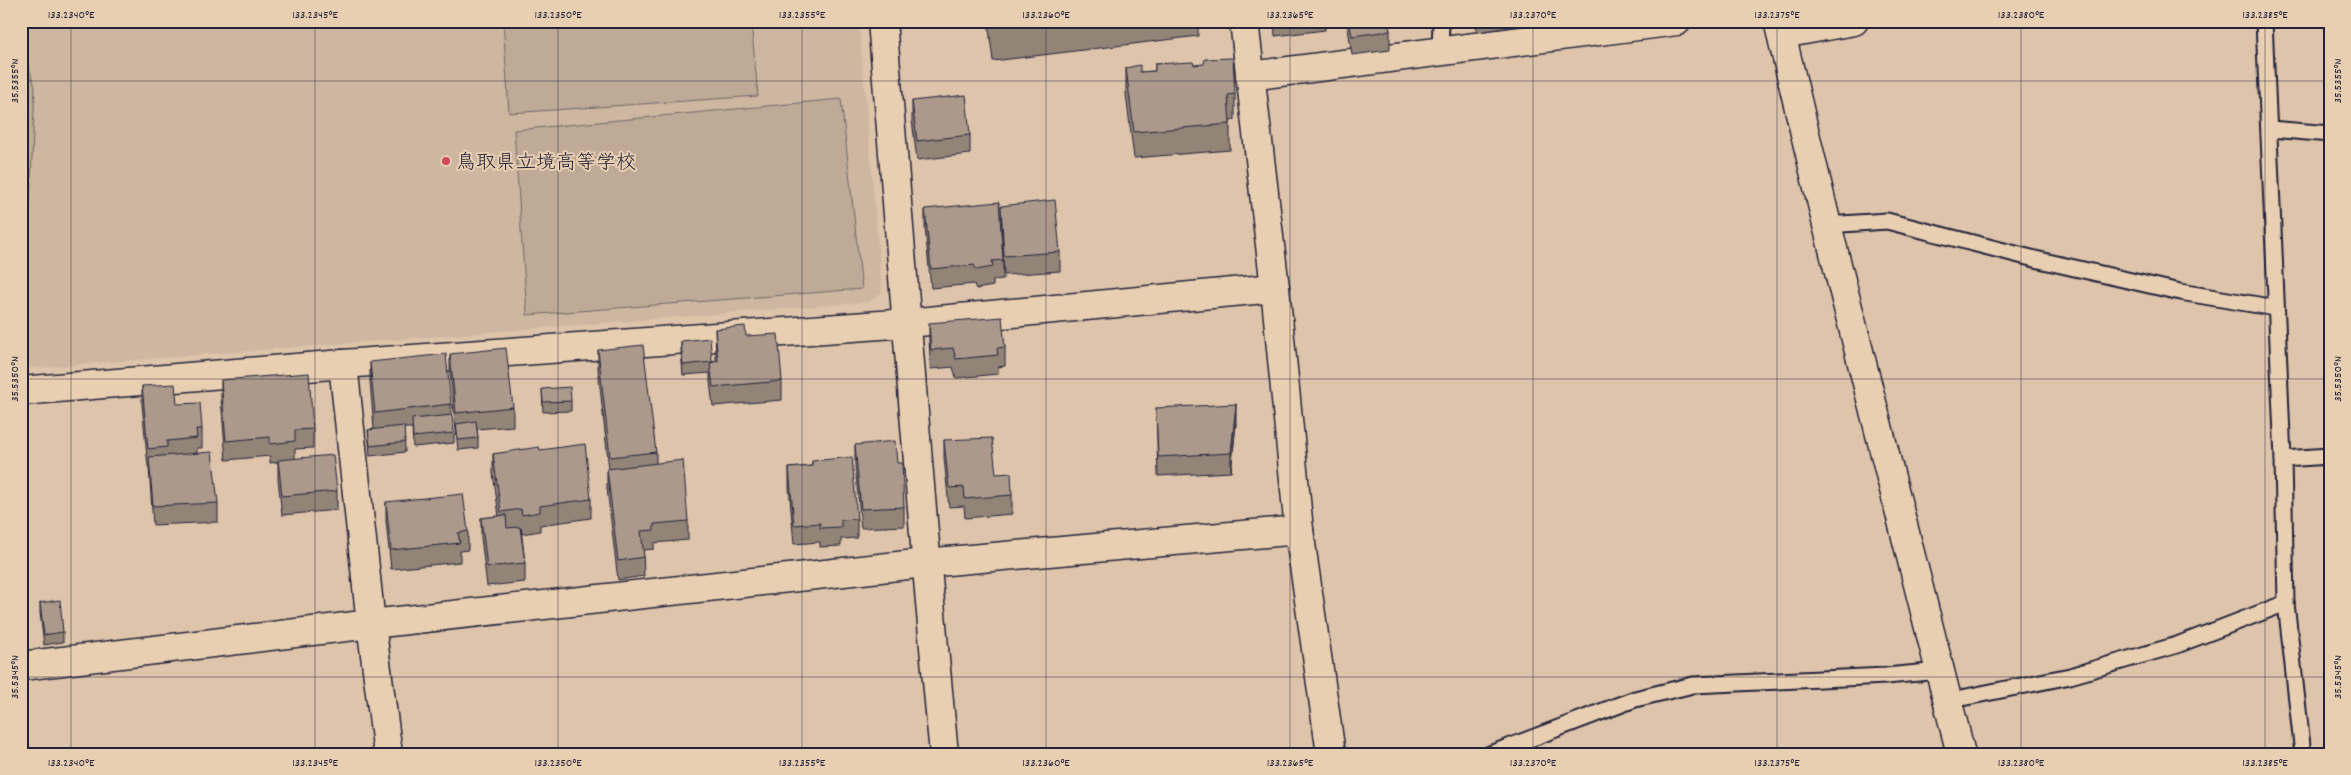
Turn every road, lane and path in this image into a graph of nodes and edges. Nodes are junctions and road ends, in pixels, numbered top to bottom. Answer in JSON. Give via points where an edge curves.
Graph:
{"nodes":[{"id":1,"x":882,"y":21,"type":"edge"},
{"id":2,"x":1244,"y":21,"type":"edge"},
{"id":3,"x":1441,"y":21,"type":"edge"},
{"id":4,"x":1677,"y":21,"type":"edge"},
{"id":5,"x":1854,"y":21,"type":"edge"},
{"id":6,"x":2264,"y":21,"type":"edge"},
{"id":7,"x":1780,"y":28,"type":"edge"},
{"id":8,"x":1440,"y":53,"type":"junction"},
{"id":9,"x":1250,"y":76,"type":"junction"},
{"id":10,"x":2270,"y":129,"type":"junction"},
{"id":11,"x":2330,"y":134,"type":"edge"},
{"id":12,"x":1827,"y":225,"type":"junction"},
{"id":13,"x":1275,"y":288,"type":"junction"},
{"id":14,"x":2276,"y":308,"type":"junction"},
{"id":15,"x":908,"y":323,"type":"junction"},
{"id":16,"x":343,"y":364,"type":"junction"},
{"id":17,"x":21,"y":391,"type":"edge"},
{"id":18,"x":2330,"y":456,"type":"edge"},
{"id":19,"x":2283,"y":458,"type":"junction"},
{"id":20,"x":1299,"y":530,"type":"junction"},
{"id":21,"x":925,"y":564,"type":"junction"},
{"id":22,"x":2286,"y":603,"type":"junction"},
{"id":23,"x":371,"y":624,"type":"junction"},
{"id":24,"x":21,"y":666,"type":"edge"},
{"id":25,"x":1940,"y":671,"type":"junction"},
{"id":26,"x":1947,"y":701,"type":"junction"},
{"id":27,"x":388,"y":754,"type":"edge"},
{"id":28,"x":944,"y":754,"type":"edge"},
{"id":29,"x":1331,"y":754,"type":"edge"},
{"id":30,"x":1490,"y":754,"type":"edge"},
{"id":31,"x":1960,"y":754,"type":"edge"},
{"id":32,"x":2302,"y":754,"type":"edge"}],
"edges":[{"from":1,"to":15,"type":"street"},
{"from":2,"to":9,"type":"street"},
{"from":3,"to":8,"type":"lane"},
{"from":4,"to":8,"type":"street"},
{"from":5,"to":7,"type":"street"},
{"from":6,"to":10,"type":"lane"},
{"from":7,"to":12,"type":"street"},
{"from":8,"to":9,"type":"street"},
{"from":9,"to":13,"type":"street"},
{"from":10,"to":11,"type":"lane"},
{"from":10,"to":14,"type":"lane"},
{"from":12,"to":14,"type":"lane","via":[[1887,221],[2035,259],[2170,289]]},
{"from":12,"to":25,"type":"street"},
{"from":13,"to":15,"type":"street"},
{"from":13,"to":20,"type":"street"},
{"from":14,"to":19,"type":"lane"},
{"from":15,"to":16,"type":"street"},
{"from":15,"to":21,"type":"street"},
{"from":16,"to":17,"type":"street"},
{"from":16,"to":23,"type":"street"},
{"from":18,"to":19,"type":"lane"},
{"from":19,"to":22,"type":"lane"},
{"from":20,"to":21,"type":"street"},
{"from":20,"to":29,"type":"street"},
{"from":21,"to":23,"type":"street"},
{"from":21,"to":28,"type":"street"},
{"from":22,"to":26,"type":"lane","via":[[2177,645],[2105,666]]},
{"from":22,"to":32,"type":"lane"},
{"from":23,"to":24,"type":"street"},
{"from":23,"to":27,"type":"street"},
{"from":25,"to":26,"type":"street"},
{"from":25,"to":30,"type":"lane","via":[[1693,684],[1635,699]]},
{"from":26,"to":31,"type":"street"}]}
